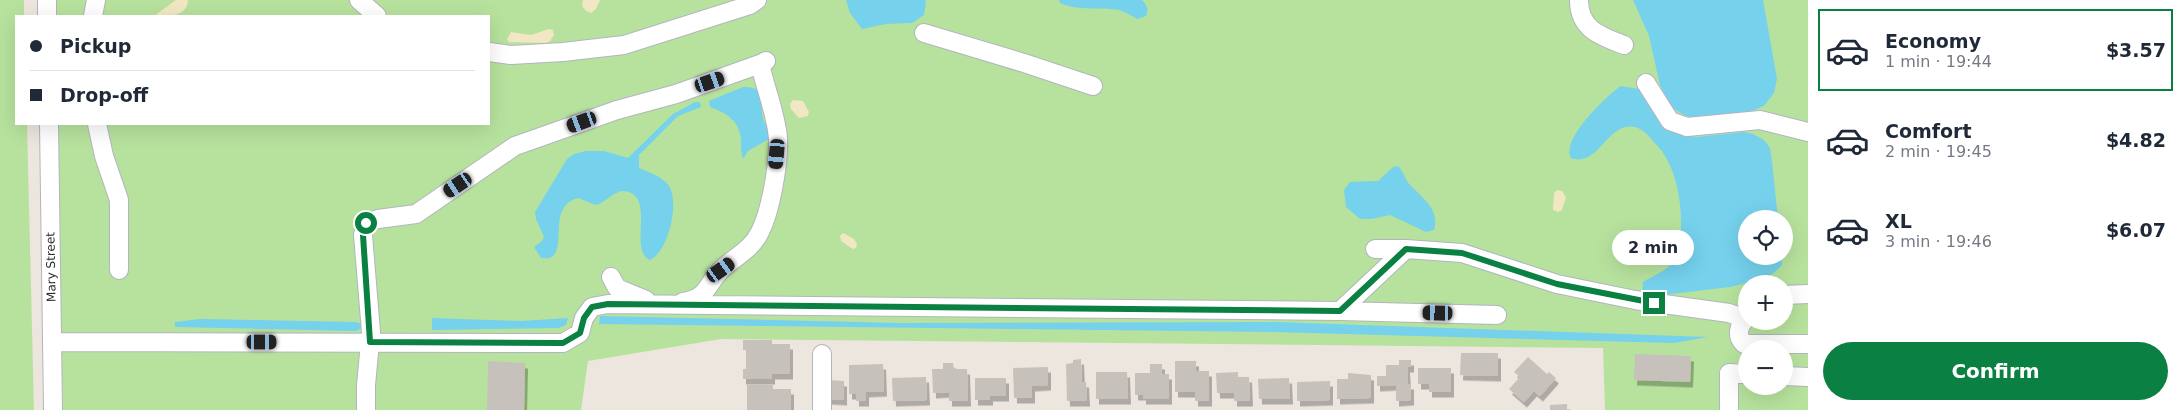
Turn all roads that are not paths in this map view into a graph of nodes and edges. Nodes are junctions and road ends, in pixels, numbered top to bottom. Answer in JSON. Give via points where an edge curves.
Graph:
{"nodes":[{"id":1,"x":47,"y":0,"type":"edge"},
{"id":2,"x":96,"y":0,"type":"edge"},
{"id":3,"x":359,"y":0,"type":"edge"},
{"id":4,"x":757,"y":0,"type":"edge"},
{"id":5,"x":1579,"y":0,"type":"edge"},
{"id":6,"x":47,"y":15,"type":"edge"},
{"id":7,"x":93,"y":15,"type":"edge"},
{"id":8,"x":376,"y":15,"type":"edge"},
{"id":9,"x":924,"y":33,"type":"dead end"},
{"id":10,"x":1624,"y":45,"type":"dead end"},
{"id":11,"x":490,"y":52,"type":"edge"},
{"id":12,"x":1646,"y":83,"type":"dead end"},
{"id":13,"x":1094,"y":86,"type":"dead end"},
{"id":14,"x":49,"y":125,"type":"edge"},
{"id":15,"x":97,"y":125,"type":"edge"},
{"id":16,"x":1808,"y":132,"type":"edge"},
{"id":17,"x":1406,"y":249,"type":"junction"},
{"id":18,"x":1375,"y":250,"type":"dead end"},
{"id":19,"x":119,"y":270,"type":"dead end"},
{"id":20,"x":611,"y":277,"type":"dead end"},
{"id":21,"x":1808,"y":294,"type":"edge"},
{"id":22,"x":1793,"y":295,"type":"edge"},
{"id":23,"x":660,"y":306,"type":"junction"},
{"id":24,"x":1340,"y":311,"type":"junction"},
{"id":25,"x":1497,"y":315,"type":"dead end"},
{"id":26,"x":1738,"y":316,"type":"edge"},
{"id":27,"x":1739,"y":330,"type":"edge"},
{"id":28,"x":52,"y":342,"type":"junction"},
{"id":29,"x":370,"y":342,"type":"junction"},
{"id":30,"x":1808,"y":344,"type":"edge"},
{"id":31,"x":822,"y":354,"type":"dead end"},
{"id":32,"x":1738,"y":374,"type":"edge"},
{"id":33,"x":1793,"y":376,"type":"edge"},
{"id":34,"x":1808,"y":377,"type":"edge"},
{"id":35,"x":53,"y":410,"type":"edge"},
{"id":36,"x":366,"y":410,"type":"edge"},
{"id":37,"x":822,"y":410,"type":"edge"},
{"id":38,"x":1729,"y":410,"type":"edge"}],
"edges":[{"from":1,"to":6,"type":"street"},
{"from":2,"to":7,"type":"street"},
{"from":3,"to":8,"type":"street"},
{"from":4,"to":11,"type":"street","via":[[624,45],[511,55]]},
{"from":5,"to":10,"type":"street","via":[[1579,12],[1586,26]]},
{"from":9,"to":13,"type":"street"},
{"from":12,"to":16,"type":"street","via":[[1670,121],[1687,127],[1760,120]]},
{"from":14,"to":28,"type":"street","name":"Mary Street"},
{"from":15,"to":19,"type":"street","via":[[119,200]]},
{"from":17,"to":18,"type":"street"},
{"from":17,"to":24,"type":"street"},
{"from":17,"to":26,"type":"street","via":[[1462,253],[1557,284]]},
{"from":20,"to":23,"type":"street","via":[[617,288]]},
{"from":21,"to":22,"type":"street"},
{"from":23,"to":24,"type":"street"},
{"from":23,"to":29,"type":"street","via":[[608,304],[592,307],[584,318],[580,333],[563,343]]},
{"from":23,"to":29,"type":"street","via":[[694,300],[707,292],[721,270],[741,256],[760,233],[774,186],[778,138],[763,63],[515,146],[416,214],[366,223],[363,235]]},
{"from":24,"to":25,"type":"street"},
{"from":27,"to":30,"type":"street","via":[[1740,340],[1744,344]]},
{"from":28,"to":29,"type":"street"},
{"from":28,"to":35,"type":"street","name":"Mary Street"},
{"from":29,"to":36,"type":"street"},
{"from":31,"to":37,"type":"street"},
{"from":32,"to":38,"type":"street","via":[[1729,374]]},
{"from":33,"to":34,"type":"street"}]}
